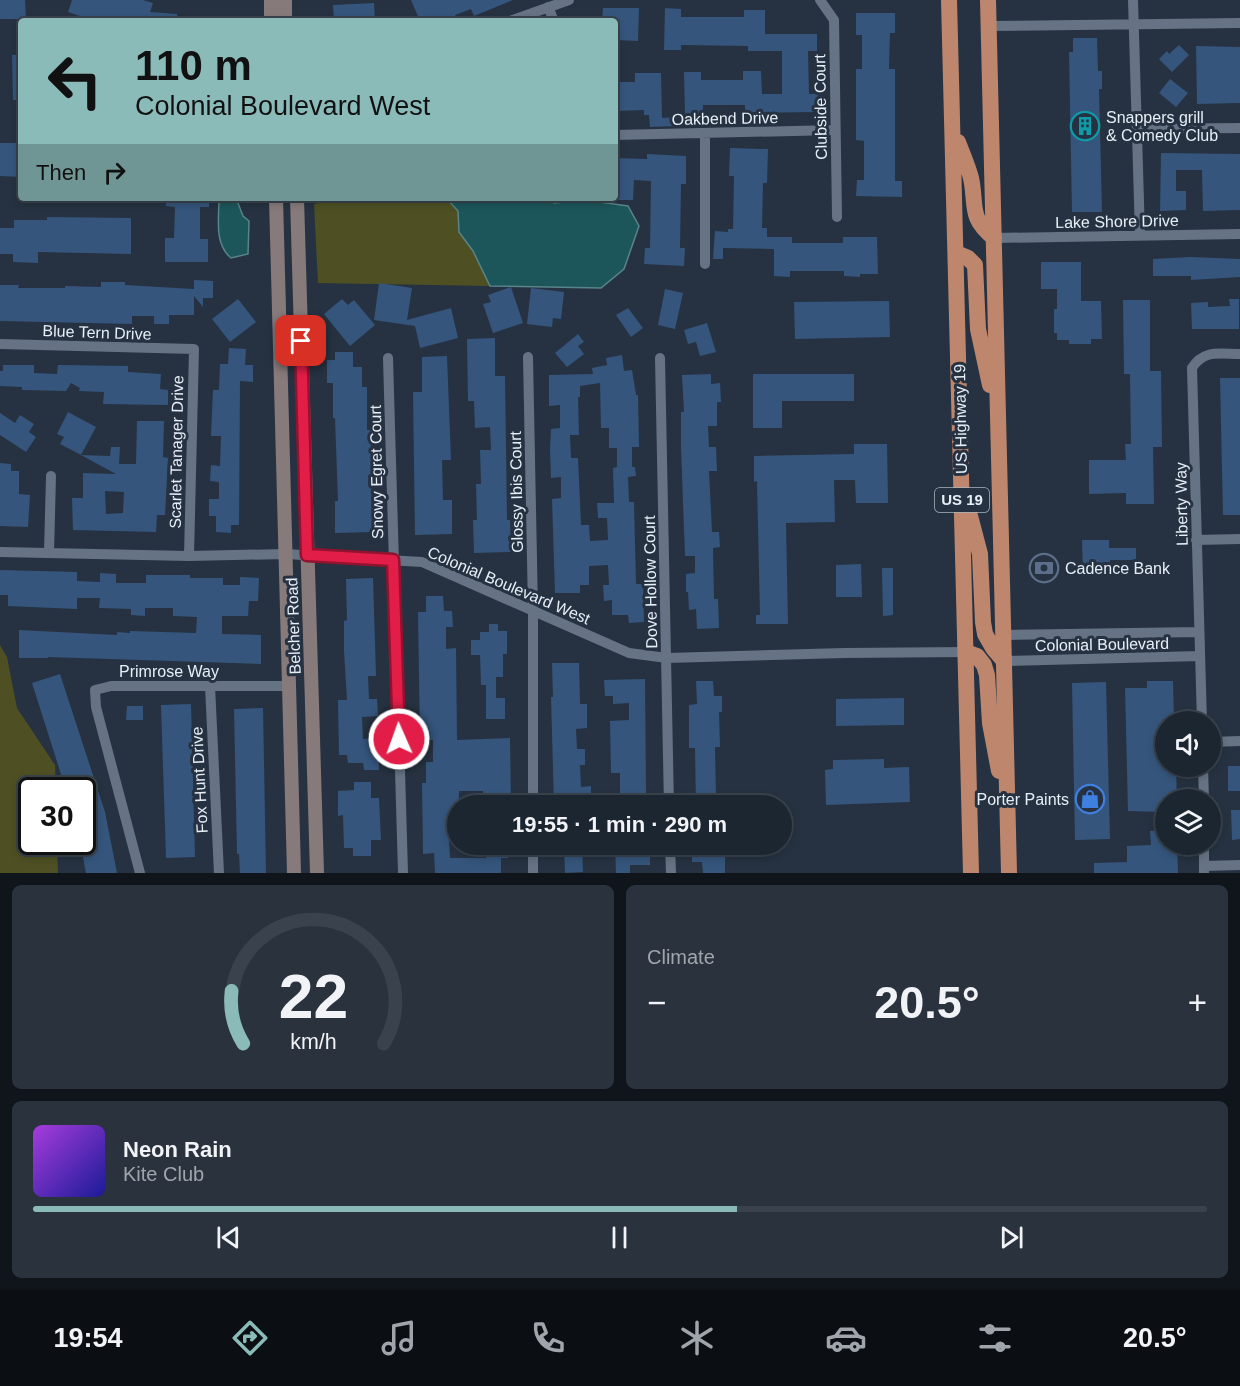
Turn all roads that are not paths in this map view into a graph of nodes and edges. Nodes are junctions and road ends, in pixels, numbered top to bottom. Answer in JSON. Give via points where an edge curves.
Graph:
{"nodes":[{"id":1,"x":271,"y":0,"type":"edge"},
{"id":2,"x":285,"y":0,"type":"edge"},
{"id":3,"x":292,"y":0,"type":"edge"},
{"id":4,"x":569,"y":0,"type":"edge"},
{"id":5,"x":820,"y":0,"type":"edge"},
{"id":6,"x":949,"y":0,"type":"edge"},
{"id":7,"x":988,"y":0,"type":"edge"},
{"id":8,"x":1133,"y":0,"type":"edge"},
{"id":9,"x":548,"y":7,"type":"junction"},
{"id":10,"x":271,"y":18,"type":"edge"},
{"id":11,"x":285,"y":18,"type":"edge"},
{"id":12,"x":292,"y":18,"type":"edge"},
{"id":13,"x":518,"y":18,"type":"edge"},
{"id":14,"x":553,"y":18,"type":"edge"},
{"id":15,"x":1240,"y":23,"type":"edge"},
{"id":16,"x":1133,"y":25,"type":"junction"},
{"id":17,"x":989,"y":26,"type":"junction"},
{"id":18,"x":953,"y":127,"type":"junction"},
{"id":19,"x":1240,"y":128,"type":"edge"},
{"id":20,"x":1136,"y":129,"type":"junction"},
{"id":21,"x":835,"y":130,"type":"junction"},
{"id":22,"x":705,"y":133,"type":"junction"},
{"id":23,"x":618,"y":135,"type":"edge"},
{"id":24,"x":276,"y":201,"type":"edge"},
{"id":25,"x":297,"y":201,"type":"edge"},
{"id":26,"x":837,"y":217,"type":"dead end"},
{"id":27,"x":1240,"y":234,"type":"edge"},
{"id":28,"x":1140,"y":235,"type":"junction"},
{"id":29,"x":994,"y":238,"type":"junction"},
{"id":30,"x":956,"y":253,"type":"junction"},
{"id":31,"x":705,"y":264,"type":"dead end"},
{"id":32,"x":0,"y":344,"type":"edge"},
{"id":33,"x":194,"y":349,"type":"joint"},
{"id":34,"x":1240,"y":354,"type":"edge"},
{"id":35,"x":528,"y":357,"type":"dead end"},
{"id":36,"x":388,"y":358,"type":"dead end"},
{"id":37,"x":660,"y":358,"type":"dead end"},
{"id":38,"x":998,"y":427,"type":"junction"},
{"id":39,"x":51,"y":476,"type":"dead end"},
{"id":40,"x":962,"y":479,"type":"junction"},
{"id":41,"x":1240,"y":539,"type":"edge"},
{"id":42,"x":1196,"y":540,"type":"junction"},
{"id":43,"x":0,"y":552,"type":"edge"},
{"id":44,"x":49,"y":554,"type":"junction"},
{"id":45,"x":286,"y":554,"type":"junction"},
{"id":46,"x":307,"y":555,"type":"junction"},
{"id":47,"x":189,"y":556,"type":"junction"},
{"id":48,"x":393,"y":560,"type":"junction"},
{"id":49,"x":533,"y":610,"type":"junction"},
{"id":50,"x":1199,"y":632,"type":"junction"},
{"id":51,"x":1004,"y":635,"type":"junction"},
{"id":52,"x":966,"y":652,"type":"junction"},
{"id":53,"x":1200,"y":656,"type":"junction"},
{"id":54,"x":667,"y":658,"type":"junction"},
{"id":55,"x":1004,"y":661,"type":"junction"},
{"id":56,"x":210,"y":686,"type":"junction"},
{"id":57,"x":288,"y":686,"type":"junction"},
{"id":58,"x":1202,"y":711,"type":"edge"},
{"id":59,"x":1240,"y":741,"type":"edge"},
{"id":60,"x":1221,"y":742,"type":"edge"},
{"id":61,"x":533,"y":795,"type":"edge"},
{"id":62,"x":669,"y":795,"type":"edge"},
{"id":63,"x":1008,"y":822,"type":"junction"},
{"id":64,"x":533,"y":855,"type":"edge"},
{"id":65,"x":670,"y":855,"type":"edge"},
{"id":66,"x":1240,"y":865,"type":"edge"},
{"id":67,"x":1204,"y":869,"type":"edge"},
{"id":68,"x":140,"y":873,"type":"edge"},
{"id":69,"x":219,"y":873,"type":"edge"},
{"id":70,"x":294,"y":873,"type":"edge"},
{"id":71,"x":317,"y":873,"type":"edge"},
{"id":72,"x":403,"y":873,"type":"edge"},
{"id":73,"x":533,"y":873,"type":"edge"},
{"id":74,"x":671,"y":873,"type":"edge"},
{"id":75,"x":971,"y":873,"type":"edge"},
{"id":76,"x":1010,"y":873,"type":"edge"}],
"edges":[{"from":1,"to":10,"type":"main road"},
{"from":2,"to":11,"type":"main road"},
{"from":3,"to":12,"type":"main road"},
{"from":4,"to":9,"type":"street"},
{"from":5,"to":21,"type":"street","name":"Clubside Court","via":[[834,20]]},
{"from":6,"to":18,"type":"highway","name":"US Highway 19","number":"US 19"},
{"from":7,"to":17,"type":"highway","number":"US 19"},
{"from":8,"to":16,"type":"street"},
{"from":9,"to":13,"type":"street"},
{"from":9,"to":14,"type":"street"},
{"from":15,"to":16,"type":"street"},
{"from":16,"to":17,"type":"street"},
{"from":16,"to":20,"type":"street"},
{"from":17,"to":29,"type":"highway","number":"US 19"},
{"from":18,"to":29,"type":"highway","via":[[971,177],[977,220]]},
{"from":18,"to":30,"type":"highway","name":"US Highway 19","number":"US 19"},
{"from":19,"to":20,"type":"street"},
{"from":20,"to":28,"type":"street"},
{"from":21,"to":22,"type":"street","name":"Oakbend Drive"},
{"from":21,"to":26,"type":"street","name":"Clubside Court"},
{"from":22,"to":23,"type":"street","name":"Oakbend Drive"},
{"from":22,"to":31,"type":"street"},
{"from":24,"to":45,"type":"main road","name":"Belcher Road"},
{"from":25,"to":46,"type":"main road","name":"Belcher Road"},
{"from":27,"to":28,"type":"street","name":"Lake Shore Drive"},
{"from":28,"to":29,"type":"street","name":"Lake Shore Drive"},
{"from":29,"to":38,"type":"highway","number":"US 19"},
{"from":30,"to":38,"type":"highway","via":[[975,266],[978,329]]},
{"from":30,"to":40,"type":"highway","name":"US Highway 19","number":"US 19"},
{"from":32,"to":33,"type":"street","name":"Blue Tern Drive"},
{"from":33,"to":47,"type":"street","name":"Scarlet Tanager Drive"},
{"from":34,"to":42,"type":"street","name":"Liberty Way","via":[[1208,354],[1192,368]]},
{"from":35,"to":49,"type":"street","name":"Glossy Ibis Court"},
{"from":36,"to":48,"type":"street","name":"Snowy Egret Court"},
{"from":37,"to":54,"type":"street","name":"Dove Hollow Court"},
{"from":38,"to":51,"type":"highway","number":"US 19"},
{"from":39,"to":44,"type":"street"},
{"from":40,"to":52,"type":"highway","name":"US Highway 19","number":"US 19"},
{"from":40,"to":55,"type":"highway","via":[[980,554],[985,634]]},
{"from":41,"to":42,"type":"street"},
{"from":42,"to":50,"type":"street","name":"Liberty Way"},
{"from":43,"to":44,"type":"street","name":"Colonial Boulevard West"},
{"from":44,"to":47,"type":"street","name":"Colonial Boulevard West"},
{"from":45,"to":46,"type":"street","name":"Colonial Boulevard West"},
{"from":45,"to":47,"type":"street","name":"Colonial Boulevard West"},
{"from":45,"to":57,"type":"main road","name":"Belcher Road"},
{"from":46,"to":48,"type":"street","name":"Colonial Boulevard West"},
{"from":46,"to":71,"type":"main road","name":"Belcher Road"},
{"from":48,"to":49,"type":"street","name":"Colonial Boulevard West","via":[[422,562]]},
{"from":48,"to":72,"type":"street","name":"Snowy Egret Court"},
{"from":49,"to":54,"type":"street","name":"Colonial Boulevard West","via":[[629,653]]},
{"from":49,"to":61,"type":"street","name":"Glossy Ibis Court"},
{"from":50,"to":51,"type":"street","name":"Colonial Boulevard"},
{"from":50,"to":53,"type":"street","name":"Liberty Way"},
{"from":51,"to":55,"type":"highway","number":"US 19"},
{"from":52,"to":54,"type":"street","name":"Colonial Boulevard West"},
{"from":52,"to":63,"type":"highway","via":[[977,656],[987,675],[990,723]]},
{"from":52,"to":75,"type":"highway","name":"US Highway 19","number":"US 19"},
{"from":53,"to":55,"type":"street","name":"Colonial Boulevard"},
{"from":53,"to":58,"type":"street","name":"Liberty Way"},
{"from":54,"to":62,"type":"street","name":"Dove Hollow Court"},
{"from":55,"to":63,"type":"highway","number":"US 19"},
{"from":56,"to":57,"type":"street","name":"Primrose Way"},
{"from":56,"to":68,"type":"street","name":"Primrose Way","via":[[111,686],[95,690],[96,707]]},
{"from":56,"to":69,"type":"street","name":"Fox Hunt Drive"},
{"from":57,"to":70,"type":"main road","name":"Belcher Road"},
{"from":59,"to":60,"type":"street"},
{"from":63,"to":76,"type":"highway","number":"US 19"},
{"from":64,"to":73,"type":"street"},
{"from":65,"to":74,"type":"street"},
{"from":66,"to":67,"type":"street"}]}
